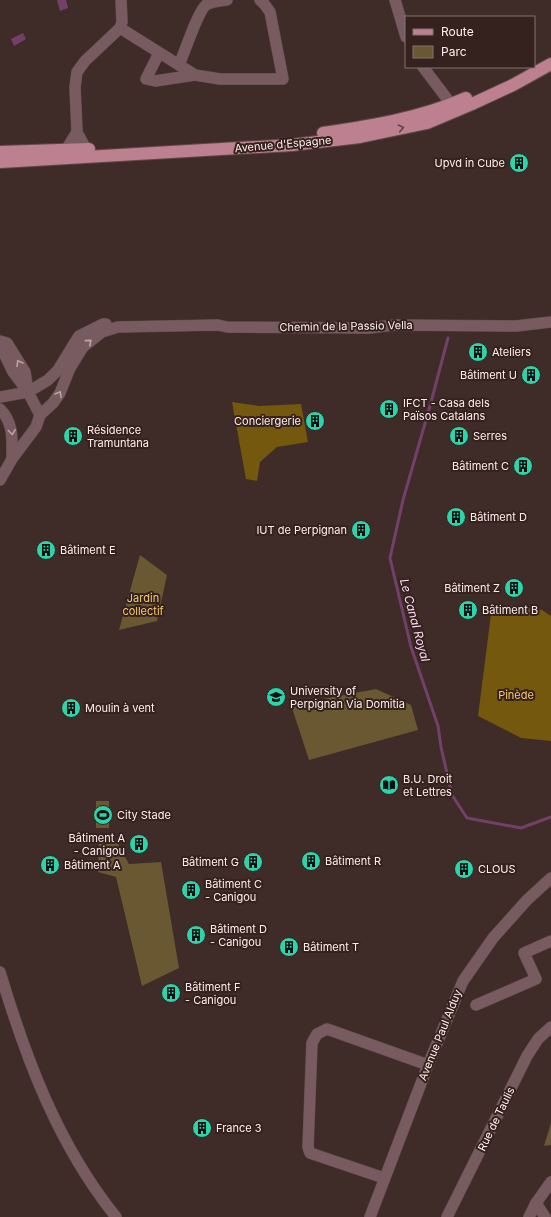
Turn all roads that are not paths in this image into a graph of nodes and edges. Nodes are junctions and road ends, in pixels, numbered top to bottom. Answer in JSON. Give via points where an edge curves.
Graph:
{"nodes":[{"id":1,"x":122,"y":0,"type":"edge"},
{"id":2,"x":227,"y":0,"type":"edge"},
{"id":3,"x":260,"y":0,"type":"edge"},
{"id":4,"x":395,"y":0,"type":"edge"},
{"id":5,"x":120,"y":28,"type":"junction"},
{"id":6,"x":405,"y":34,"type":"edge"},
{"id":7,"x":159,"y":53,"type":"junction"},
{"id":8,"x":551,"y":55,"type":"edge"},
{"id":9,"x":535,"y":64,"type":"edge"},
{"id":10,"x":551,"y":64,"type":"edge"},
{"id":11,"x":179,"y":65,"type":"junction"},
{"id":12,"x":424,"y":68,"type":"edge"},
{"id":13,"x":528,"y":68,"type":"edge"},
{"id":14,"x":195,"y":75,"type":"junction"},
{"id":15,"x":452,"y":104,"type":"junction"},
{"id":16,"x":77,"y":132,"type":"junction"},
{"id":17,"x":86,"y":149,"type":"junction"},
{"id":18,"x":66,"y":150,"type":"junction"},
{"id":19,"x":0,"y":152,"type":"edge"},
{"id":20,"x":0,"y":162,"type":"edge"},
{"id":21,"x":551,"y":322,"type":"edge"},
{"id":22,"x":118,"y":327,"type":"junction"},
{"id":23,"x":0,"y":341,"type":"edge"},
{"id":24,"x":0,"y":345,"type":"edge"},
{"id":25,"x":28,"y":392,"type":"junction"},
{"id":26,"x":0,"y":397,"type":"edge"},
{"id":27,"x":0,"y":409,"type":"edge"},
{"id":28,"x":40,"y":415,"type":"junction"},
{"id":29,"x":12,"y":459,"type":"junction"},
{"id":30,"x":0,"y":480,"type":"edge"},
{"id":31,"x":551,"y":878,"type":"edge"},
{"id":32,"x":551,"y":941,"type":"edge"},
{"id":33,"x":0,"y":972,"type":"edge"},
{"id":34,"x":476,"y":1005,"type":"dead end"},
{"id":35,"x":551,"y":1026,"type":"edge"},
{"id":36,"x":428,"y":1065,"type":"junction"},
{"id":37,"x":384,"y":1178,"type":"junction"},
{"id":38,"x":551,"y":1182,"type":"edge"},
{"id":39,"x":536,"y":1203,"type":"junction"},
{"id":40,"x":116,"y":1217,"type":"edge"},
{"id":41,"x":370,"y":1217,"type":"edge"},
{"id":42,"x":447,"y":1217,"type":"edge"},
{"id":43,"x":529,"y":1217,"type":"edge"},
{"id":44,"x":545,"y":1217,"type":"edge"}],
"edges":[{"from":1,"to":5,"type":"street"},
{"from":2,"to":11,"type":"street","via":[[205,5]]},
{"from":3,"to":14,"type":"street","via":[[270,12],[283,79],[220,79]]},
{"from":4,"to":6,"type":"street"},
{"from":5,"to":7,"type":"street"},
{"from":5,"to":16,"type":"street","via":[[77,72]]},
{"from":7,"to":11,"type":"street"},
{"from":7,"to":14,"type":"street","via":[[146,79],[156,81]]},
{"from":8,"to":9,"type":"main road"},
{"from":20,"to":10,"type":"main road","name":"Avenue d'Espagne","one_way":true,"via":[[292,145],[360,137],[427,123],[513,85]]},
{"from":11,"to":14,"type":"street"},
{"from":12,"to":15,"type":"street"},
{"from":13,"to":15,"type":"main road","name":"Avenue d'Espagne"},
{"from":15,"to":17,"type":"main road","name":"Avenue d'Espagne","via":[[366,127],[304,136]]},
{"from":16,"to":17,"type":"street"},
{"from":16,"to":18,"type":"street"},
{"from":17,"to":18,"type":"main road","name":"Avenue d'Espagne"},
{"from":18,"to":19,"type":"main road","name":"Avenue d'Espagne"},
{"from":21,"to":22,"type":"street","name":"Chemin de la Passio Vella","via":[[516,326],[394,325],[320,329],[218,325]]},
{"from":22,"to":25,"type":"street","name":"Chemin de la Passio Vella","via":[[104,323],[79,336],[58,370],[48,380]]},
{"from":28,"to":22,"type":"street","name":"Chemin de la Passio Vella","one_way":true,"via":[[60,393],[70,368],[83,347],[102,332]]},
{"from":25,"to":23,"type":"street","one_way":true,"via":[[25,372],[7,343]]},
{"from":24,"to":25,"type":"street","via":[[13,372]]},
{"from":25,"to":26,"type":"street","name":"Chemin de la Passio Vella"},
{"from":25,"to":28,"type":"street"},
{"from":27,"to":29,"type":"street","one_way":true,"via":[[12,427]]},
{"from":28,"to":29,"type":"street","name":"Chemin de la Passio Vella","via":[[36,427]]},
{"from":29,"to":30,"type":"street","name":"Chemin de la Passio Vella"},
{"from":31,"to":36,"type":"street","name":"Avenue Paul Alduy","via":[[493,938],[462,981]]},
{"from":32,"to":34,"type":"street","via":[[524,953],[536,979]]},
{"from":33,"to":40,"type":"street","via":[[29,1060],[58,1128],[97,1194]]},
{"from":35,"to":42,"type":"street","name":"Rue de Taulis","via":[[538,1039],[527,1056]]},
{"from":36,"to":37,"type":"street","name":"Avenue Paul Alduy"},
{"from":36,"to":37,"type":"street","via":[[327,1029],[317,1034],[312,1043],[308,1147],[310,1153]]},
{"from":37,"to":41,"type":"street","name":"Avenue Paul Alduy"},
{"from":38,"to":39,"type":"street"},
{"from":39,"to":43,"type":"street"},
{"from":39,"to":44,"type":"street"}]}
